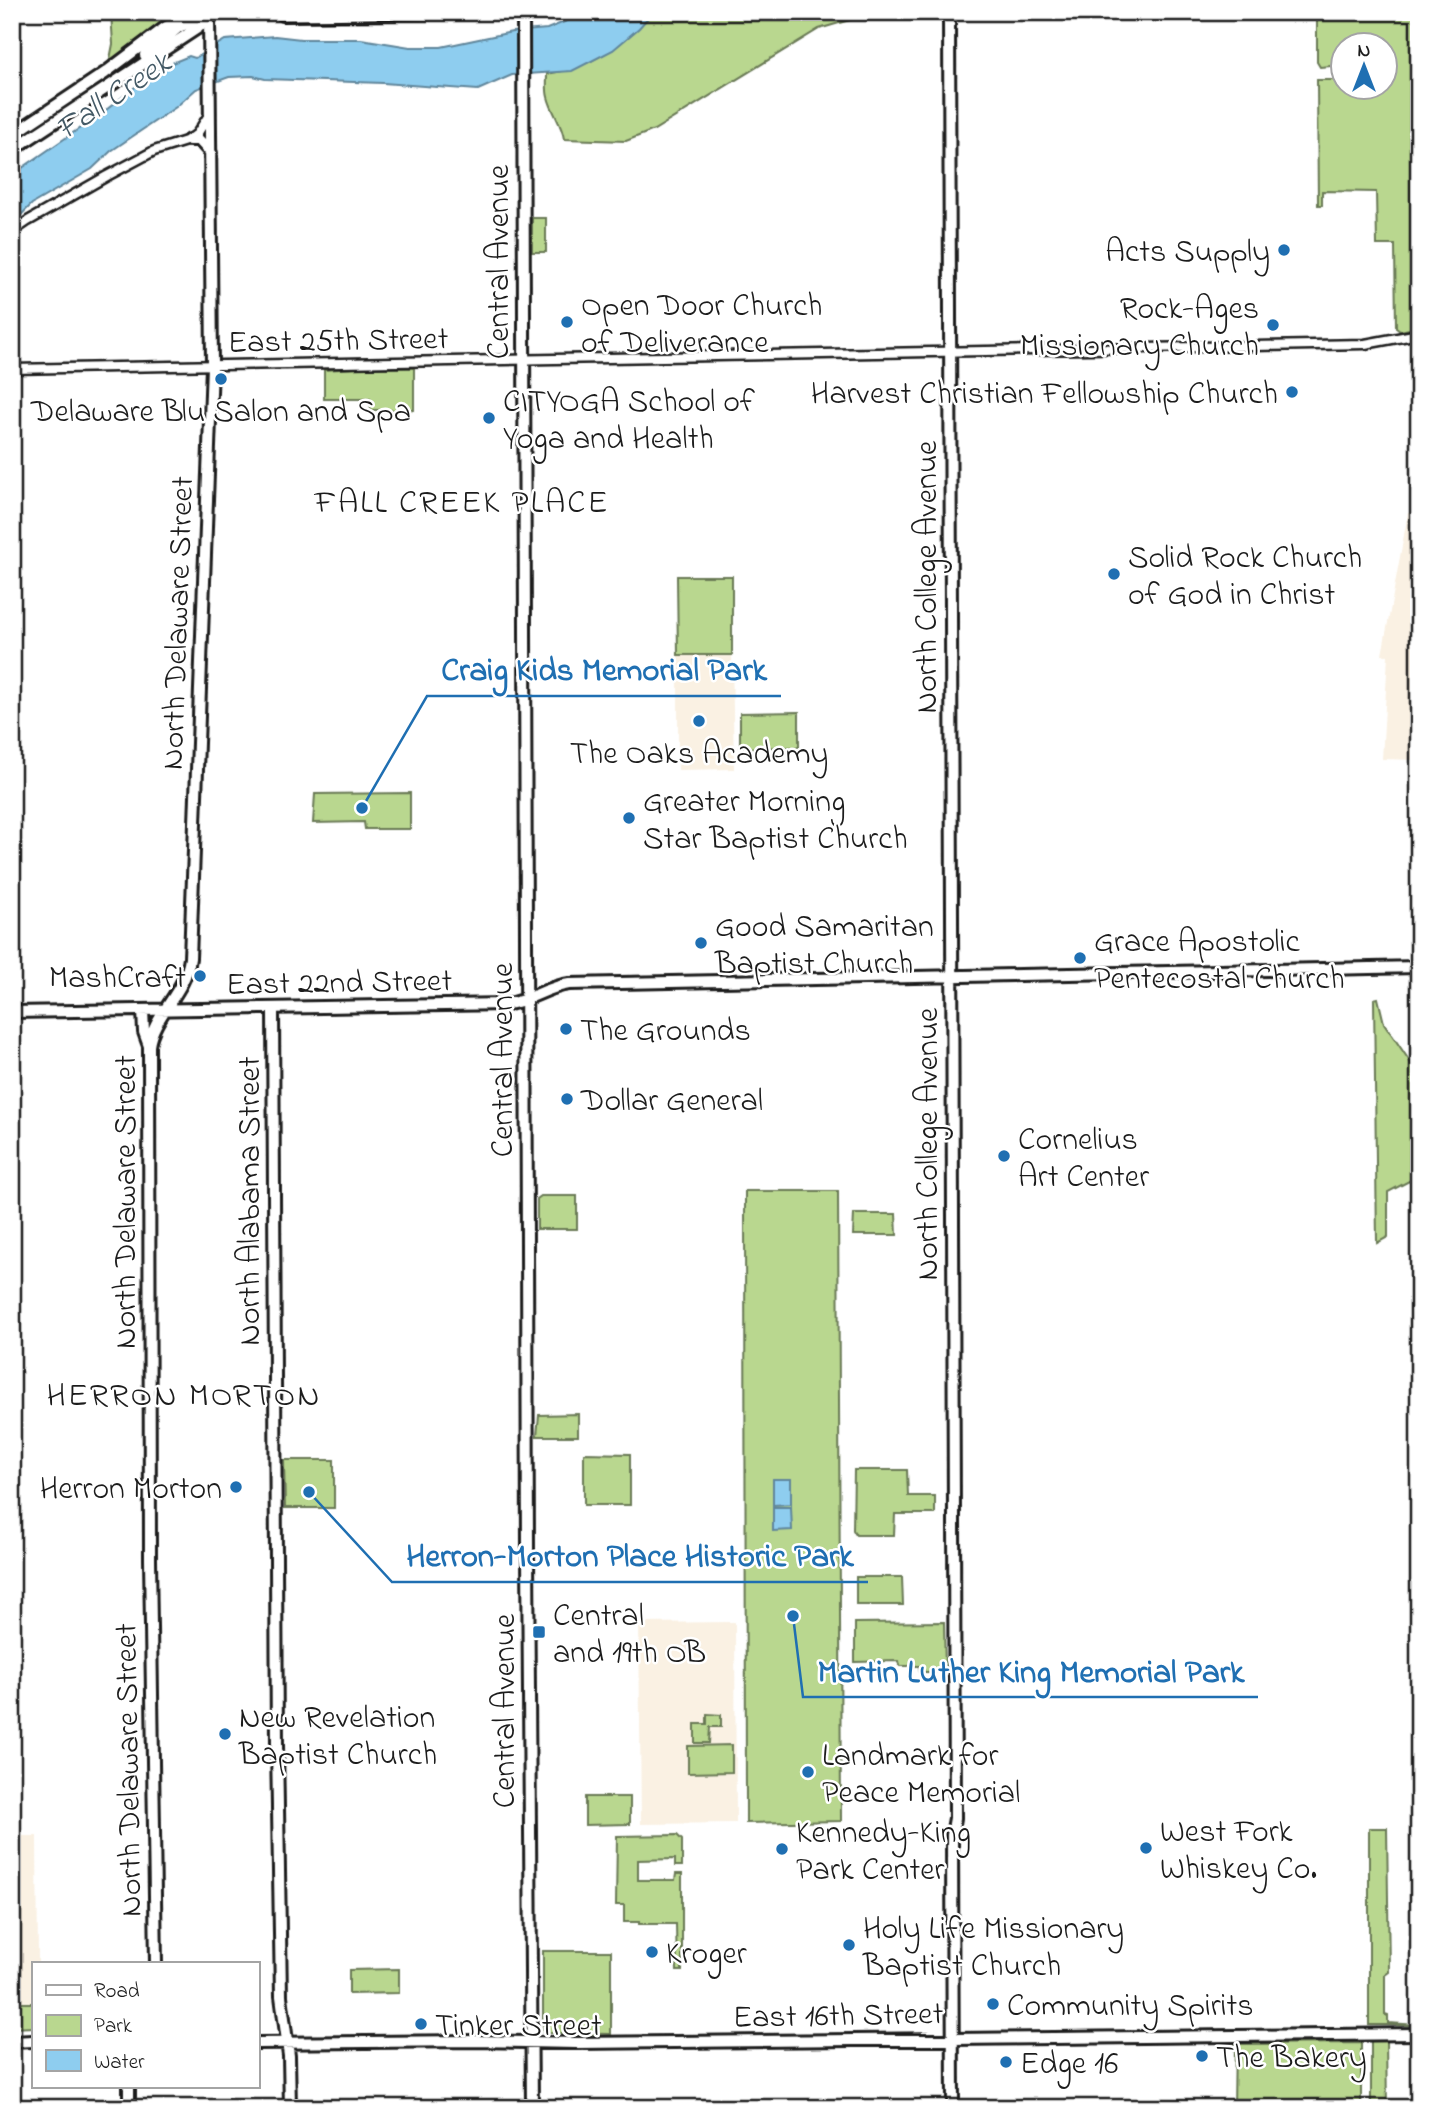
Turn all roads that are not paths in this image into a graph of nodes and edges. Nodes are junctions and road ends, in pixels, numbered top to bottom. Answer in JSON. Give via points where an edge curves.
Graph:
{"nodes":[{"id":1,"x":192,"y":12,"type":"edge"},
{"id":2,"x":281,"y":12,"type":"edge"},
{"id":3,"x":454,"y":12,"type":"edge"},
{"id":4,"x":949,"y":12,"type":"edge"},
{"id":5,"x":209,"y":13,"type":"edge"},
{"id":6,"x":523,"y":16,"type":"edge"},
{"id":7,"x":209,"y":112,"type":"junction"},
{"id":8,"x":12,"y":135,"type":"edge"},
{"id":9,"x":189,"y":140,"type":"junction"},
{"id":10,"x":12,"y":150,"type":"edge"},
{"id":11,"x":211,"y":153,"type":"junction"},
{"id":12,"x":12,"y":232,"type":"edge"},
{"id":13,"x":1419,"y":334,"type":"edge"},
{"id":14,"x":950,"y":352,"type":"junction"},
{"id":15,"x":524,"y":360,"type":"junction"},
{"id":16,"x":212,"y":366,"type":"junction"},
{"id":17,"x":12,"y":369,"type":"edge"},
{"id":18,"x":1419,"y":967,"type":"edge"},
{"id":19,"x":952,"y":977,"type":"junction"},
{"id":20,"x":528,"y":997,"type":"junction"},
{"id":21,"x":273,"y":1008,"type":"junction"},
{"id":22,"x":167,"y":1009,"type":"junction"},
{"id":23,"x":143,"y":1010,"type":"junction"},
{"id":24,"x":12,"y":1012,"type":"edge"},
{"id":25,"x":149,"y":1046,"type":"junction"},
{"id":26,"x":156,"y":1962,"type":"edge"},
{"id":27,"x":1419,"y":2034,"type":"edge"},
{"id":28,"x":953,"y":2039,"type":"junction"},
{"id":29,"x":32,"y":2041,"type":"edge"},
{"id":30,"x":12,"y":2042,"type":"edge"},
{"id":31,"x":259,"y":2043,"type":"edge"},
{"id":32,"x":288,"y":2043,"type":"junction"},
{"id":33,"x":532,"y":2043,"type":"junction"},
{"id":34,"x":129,"y":2088,"type":"edge"},
{"id":35,"x":129,"y":2108,"type":"edge"},
{"id":36,"x":289,"y":2108,"type":"edge"},
{"id":37,"x":532,"y":2108,"type":"edge"},
{"id":38,"x":953,"y":2108,"type":"edge"}],
"edges":[{"from":1,"to":8,"type":"main road"},
{"from":2,"to":3,"type":"main road"},
{"from":4,"to":14,"type":"main road","name":"North College Avenue"},
{"from":5,"to":7,"type":"main road","name":"North Delaware Street"},
{"from":5,"to":10,"type":"main road","via":[[199,27]]},
{"from":6,"to":15,"type":"main road","name":"Central Avenue"},
{"from":7,"to":9,"type":"street"},
{"from":7,"to":11,"type":"main road","name":"North Delaware Street"},
{"from":9,"to":11,"type":"main road","via":[[199,140]]},
{"from":9,"to":12,"type":"street","via":[[153,151]]},
{"from":11,"to":16,"type":"main road","name":"North Delaware Street"},
{"from":13,"to":14,"type":"street","name":"East 25th Street","via":[[1365,344]]},
{"from":14,"to":15,"type":"street","name":"East 25th Street"},
{"from":14,"to":19,"type":"main road","name":"North College Avenue"},
{"from":15,"to":16,"type":"street","name":"East 25th Street"},
{"from":15,"to":20,"type":"main road","name":"Central Avenue"},
{"from":16,"to":17,"type":"street","name":"East 25th Street"},
{"from":16,"to":22,"type":"main road","name":"North Delaware Street","via":[[190,958],[184,981]]},
{"from":18,"to":19,"type":"main road","name":"East 22nd Street"},
{"from":19,"to":20,"type":"main road","name":"East 22nd Street","via":[[569,984]]},
{"from":19,"to":28,"type":"main road","name":"North College Avenue"},
{"from":20,"to":21,"type":"main road","name":"East 22nd Street","via":[[507,1004]]},
{"from":20,"to":33,"type":"main road","name":"Central Avenue"},
{"from":21,"to":22,"type":"main road","name":"East 22nd Street"},
{"from":21,"to":32,"type":"main road","name":"North Alabama Street","via":[[281,1996]]},
{"from":22,"to":23,"type":"main road","name":"East 22nd Street"},
{"from":22,"to":25,"type":"main road","name":"North Delaware Street"},
{"from":23,"to":24,"type":"main road","name":"East 22nd Street"},
{"from":23,"to":25,"type":"main road"},
{"from":25,"to":26,"type":"main road","name":"North Delaware Street"},
{"from":27,"to":28,"type":"main road","name":"East 16th Street"},
{"from":28,"to":33,"type":"main road","name":"East 16th Street"},
{"from":28,"to":38,"type":"main road","name":"North College Avenue"},
{"from":29,"to":30,"type":"main road"},
{"from":31,"to":32,"type":"main road","name":"East 16th Street"},
{"from":32,"to":33,"type":"main road","name":"East 16th Street"},
{"from":32,"to":36,"type":"main road","name":"North Alabama Street"},
{"from":33,"to":37,"type":"main road","name":"Central Avenue"},
{"from":34,"to":35,"type":"main road"}]}
